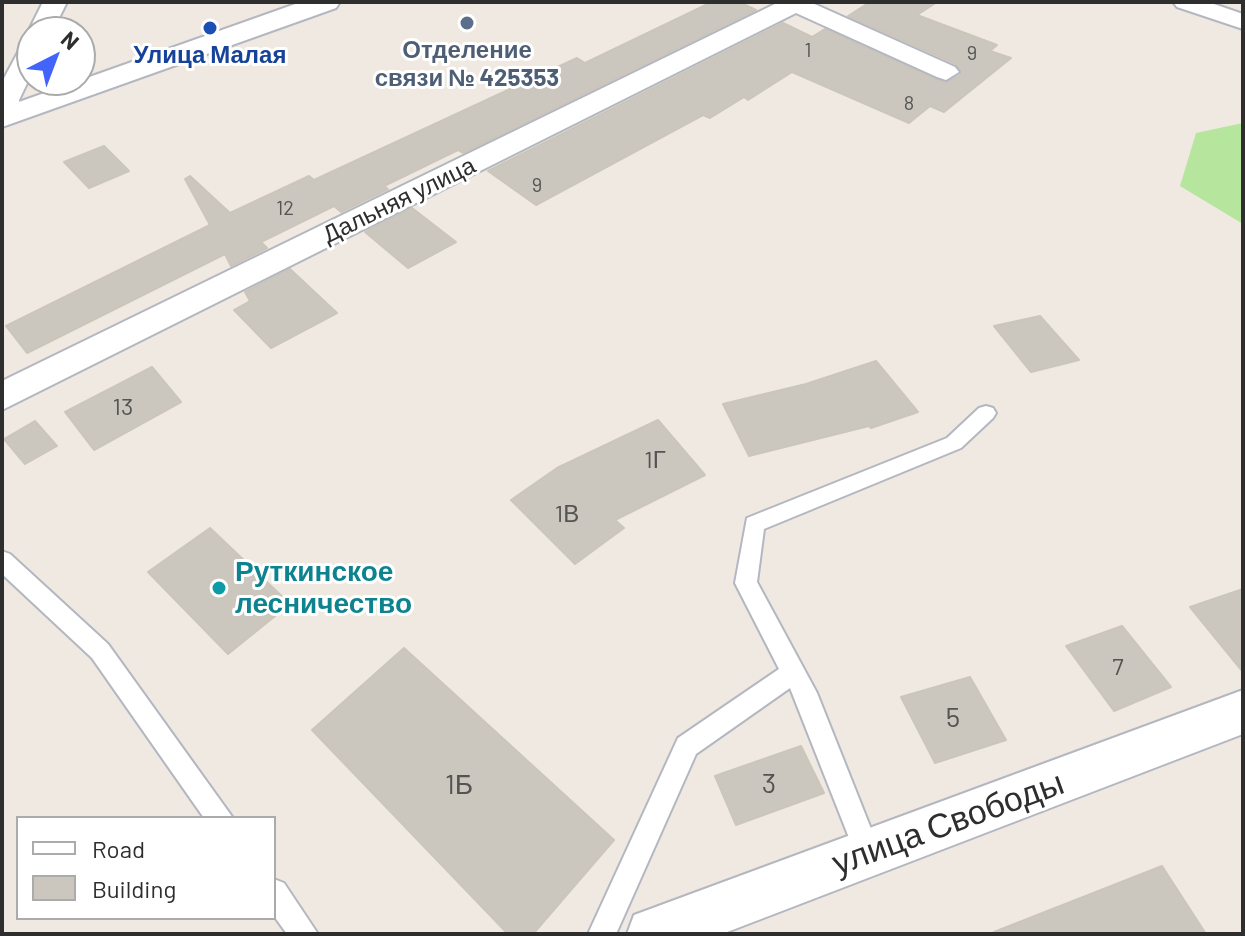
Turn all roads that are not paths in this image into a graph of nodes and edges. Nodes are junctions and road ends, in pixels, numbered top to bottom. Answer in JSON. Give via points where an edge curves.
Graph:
{"nodes":[{"id":1,"x":327,"y":2,"type":"edge"},
{"id":2,"x":1185,"y":2,"type":"edge"},
{"id":3,"x":794,"y":3,"type":"edge"},
{"id":4,"x":1243,"y":22,"type":"edge"},
{"id":5,"x":946,"y":72,"type":"dead end"},
{"id":6,"x":16,"y":80,"type":"edge"},
{"id":7,"x":5,"y":116,"type":"edge"},
{"id":8,"x":2,"y":397,"type":"edge"},
{"id":9,"x":986,"y":413,"type":"dead end"},
{"id":10,"x":2,"y":560,"type":"edge"},
{"id":11,"x":794,"y":672,"type":"junction"},
{"id":12,"x":1243,"y":712,"type":"edge"},
{"id":13,"x":219,"y":816,"type":"edge"},
{"id":14,"x":868,"y":854,"type":"junction"},
{"id":15,"x":276,"y":896,"type":"edge"},
{"id":16,"x":304,"y":934,"type":"edge"},
{"id":17,"x":602,"y":934,"type":"edge"},
{"id":18,"x":653,"y":934,"type":"edge"}],
"edges":[{"from":1,"to":7,"type":"main road"},
{"from":2,"to":4,"type":"street"},
{"from":3,"to":5,"type":"street"},
{"from":3,"to":8,"type":"street","name":"Дальняя улица"},
{"from":6,"to":7,"type":"street"},
{"from":9,"to":11,"type":"lane","via":[[954,443],[754,524],[746,583]]},
{"from":10,"to":13,"type":"lane","via":[[100,651]]},
{"from":11,"to":14,"type":"lane"},
{"from":11,"to":17,"type":"lane","via":[[687,746]]},
{"from":12,"to":14,"type":"street","name":"улица Свободы"},
{"from":14,"to":18,"type":"street","name":"улица Свободы"},
{"from":15,"to":16,"type":"lane"}]}
